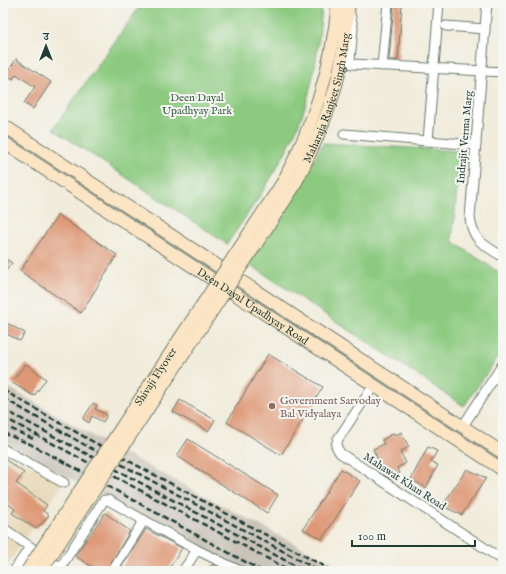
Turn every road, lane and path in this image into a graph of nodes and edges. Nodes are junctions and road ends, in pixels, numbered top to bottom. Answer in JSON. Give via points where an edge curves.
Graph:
{"nodes":[{"id":1,"x":388,"y":3,"type":"edge"},
{"id":2,"x":439,"y":3,"type":"edge"},
{"id":3,"x":487,"y":3,"type":"edge"},
{"id":4,"x":345,"y":5,"type":"edge"},
{"id":5,"x":446,"y":26,"type":"dead end"},
{"id":6,"x":485,"y":29,"type":"junction"},
{"id":7,"x":382,"y":66,"type":"junction"},
{"id":8,"x":434,"y":69,"type":"junction"},
{"id":9,"x":482,"y":71,"type":"junction"},
{"id":10,"x":503,"y":72,"type":"edge"},
{"id":11,"x":3,"y":125,"type":"edge"},
{"id":12,"x":344,"y":134,"type":"dead end"},
{"id":13,"x":428,"y":141,"type":"junction"},
{"id":14,"x":3,"y":142,"type":"edge"},
{"id":15,"x":476,"y":145,"type":"junction"},
{"id":16,"x":288,"y":185,"type":"junction"},
{"id":17,"x":503,"y":257,"type":"edge"},
{"id":18,"x":503,"y":364,"type":"edge"},
{"id":19,"x":374,"y":385,"type":"junction"},
{"id":20,"x":463,"y":426,"type":"junction"},
{"id":21,"x":3,"y":449,"type":"edge"},
{"id":22,"x":503,"y":453,"type":"edge"},
{"id":23,"x":503,"y":470,"type":"edge"},
{"id":24,"x":64,"y":483,"type":"dead end"},
{"id":25,"x":144,"y":520,"type":"junction"},
{"id":26,"x":3,"y":528,"type":"edge"},
{"id":27,"x":30,"y":547,"type":"junction"},
{"id":28,"x":197,"y":550,"type":"junction"},
{"id":29,"x":503,"y":560,"type":"edge"},
{"id":30,"x":61,"y":570,"type":"edge"},
{"id":31,"x":14,"y":571,"type":"edge"},
{"id":32,"x":27,"y":571,"type":"edge"},
{"id":33,"x":41,"y":571,"type":"edge"},
{"id":34,"x":112,"y":571,"type":"edge"},
{"id":35,"x":183,"y":571,"type":"edge"},
{"id":36,"x":240,"y":571,"type":"edge"}],
"edges":[{"from":1,"to":7,"type":"street"},
{"from":2,"to":8,"type":"street"},
{"from":3,"to":6,"type":"street","name":"Indrajit Verma Marg"},
{"from":4,"to":7,"type":"street","via":[[353,28],[350,62]]},
{"from":4,"to":16,"type":"main road","name":"Maharaja Ranjeet Singh Marg","via":[[335,33],[326,79]]},
{"from":5,"to":6,"type":"street"},
{"from":6,"to":9,"type":"street","name":"Indrajit Verma Marg"},
{"from":7,"to":8,"type":"street"},
{"from":8,"to":9,"type":"street"},
{"from":8,"to":13,"type":"street"},
{"from":9,"to":10,"type":"street"},
{"from":9,"to":15,"type":"street","name":"Indrajit Verma Marg"},
{"from":11,"to":20,"type":"main road","name":"Deen Dayal Upadhyay Road"},
{"from":12,"to":13,"type":"street"},
{"from":13,"to":15,"type":"street"},
{"from":14,"to":19,"type":"main road","name":"Deen Dayal Upadhyay Road"},
{"from":15,"to":17,"type":"street","name":"Indrajit Verma Marg","via":[[470,206],[471,230],[476,240]]},
{"from":16,"to":32,"type":"main road","name":"Shivaji Flyover","bridge":true},
{"from":16,"to":33,"type":"main road","name":"Shivaji Flyover","bridge":true},
{"from":18,"to":20,"type":"street"},
{"from":19,"to":23,"type":"main road","name":"Deen Dayal Upadhyay Road"},
{"from":19,"to":29,"type":"street","name":"Mahawat Khan Road","via":[[338,439],[336,446],[340,453]]},
{"from":20,"to":22,"type":"main road","name":"Deen Dayal Upadhyay Road"},
{"from":21,"to":24,"type":"street"},
{"from":25,"to":28,"type":"street"},
{"from":25,"to":30,"type":"street","via":[[104,500]]},
{"from":25,"to":34,"type":"street"},
{"from":26,"to":27,"type":"street"},
{"from":27,"to":30,"type":"street"},
{"from":27,"to":31,"type":"street"},
{"from":28,"to":35,"type":"street"},
{"from":28,"to":36,"type":"street"}]}
